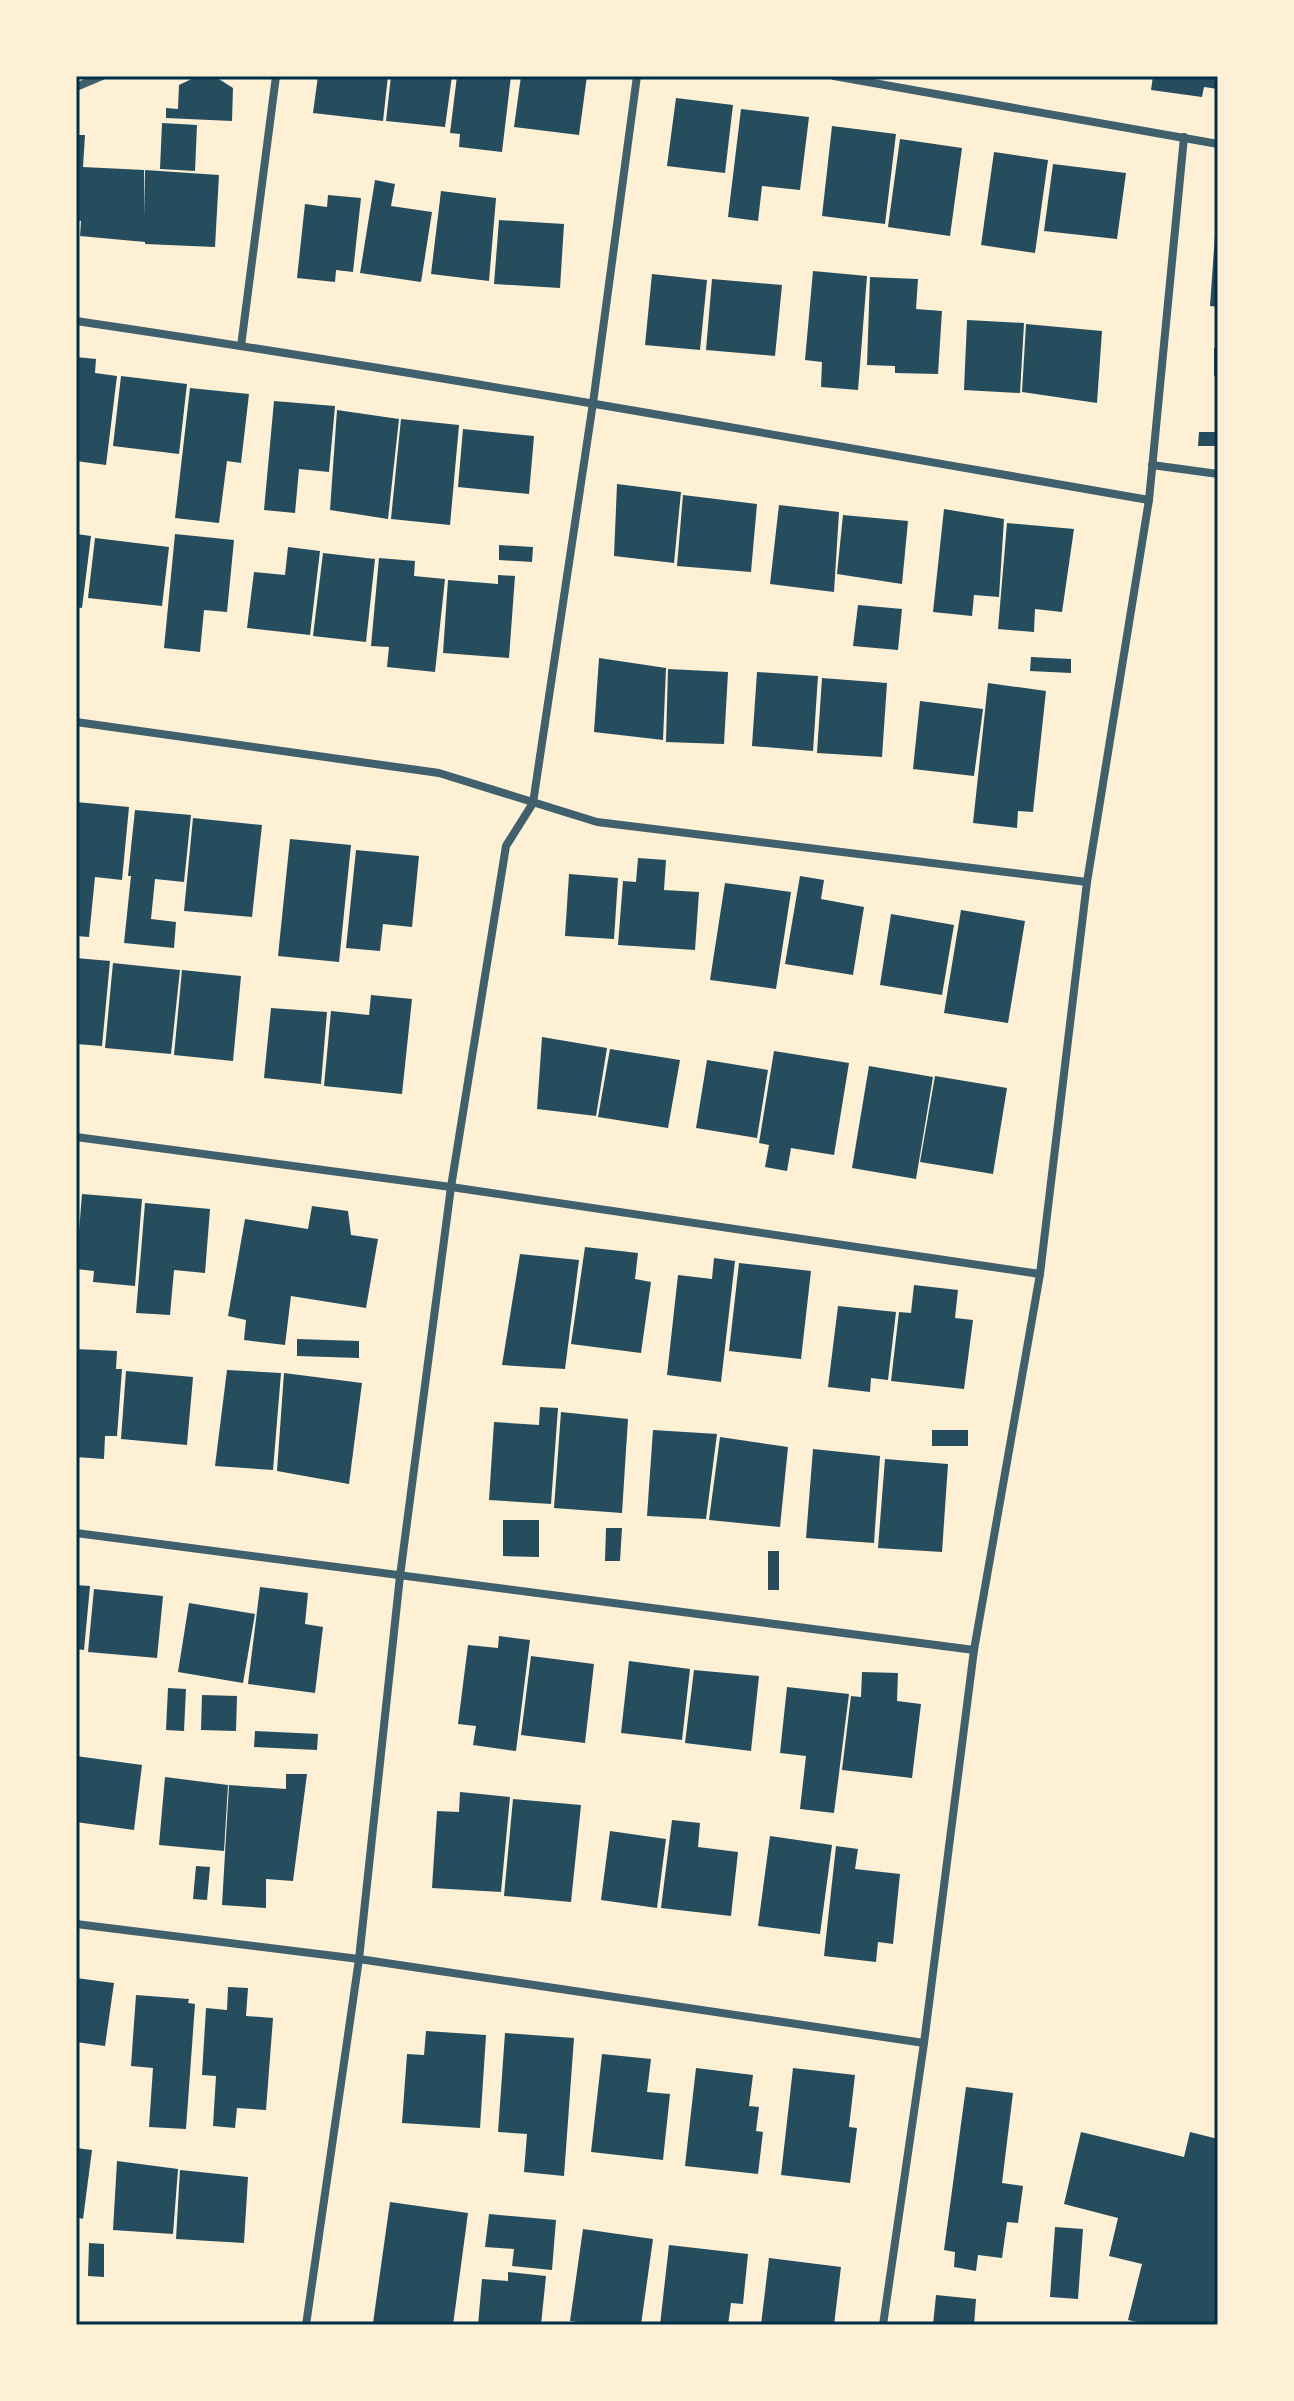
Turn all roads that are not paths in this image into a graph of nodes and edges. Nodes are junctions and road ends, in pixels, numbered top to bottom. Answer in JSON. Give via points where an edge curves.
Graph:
{"nodes":[{"id":1,"x":102,"y":76,"type":"edge"},
{"id":2,"x":276,"y":76,"type":"edge"},
{"id":3,"x":637,"y":76,"type":"edge"},
{"id":4,"x":834,"y":76,"type":"edge"},
{"id":5,"x":76,"y":87,"type":"edge"},
{"id":6,"x":1184,"y":137,"type":"junction"},
{"id":7,"x":1218,"y":144,"type":"edge"},
{"id":8,"x":76,"y":321,"type":"edge"},
{"id":9,"x":241,"y":346,"type":"junction"},
{"id":10,"x":593,"y":403,"type":"junction"},
{"id":11,"x":1152,"y":465,"type":"junction"},
{"id":12,"x":1218,"y":474,"type":"edge"},
{"id":13,"x":1149,"y":500,"type":"junction"},
{"id":14,"x":76,"y":722,"type":"edge"},
{"id":15,"x":533,"y":803,"type":"junction"},
{"id":16,"x":1087,"y":882,"type":"junction"},
{"id":17,"x":76,"y":1137,"type":"edge"},
{"id":18,"x":451,"y":1187,"type":"junction"},
{"id":19,"x":1040,"y":1274,"type":"junction"},
{"id":20,"x":76,"y":1533,"type":"edge"},
{"id":21,"x":400,"y":1576,"type":"junction"},
{"id":22,"x":974,"y":1650,"type":"junction"},
{"id":23,"x":76,"y":1924,"type":"edge"},
{"id":24,"x":359,"y":1959,"type":"junction"},
{"id":25,"x":924,"y":2043,"type":"junction"},
{"id":26,"x":306,"y":2325,"type":"edge"},
{"id":27,"x":883,"y":2325,"type":"edge"}],
"edges":[{"from":1,"to":5,"type":"street"},
{"from":2,"to":9,"type":"street"},
{"from":3,"to":10,"type":"street"},
{"from":4,"to":6,"type":"street"},
{"from":6,"to":7,"type":"street"},
{"from":6,"to":11,"type":"street"},
{"from":8,"to":9,"type":"street"},
{"from":9,"to":10,"type":"street"},
{"from":10,"to":13,"type":"street"},
{"from":10,"to":15,"type":"street"},
{"from":11,"to":12,"type":"street"},
{"from":11,"to":13,"type":"street"},
{"from":13,"to":16,"type":"street"},
{"from":14,"to":15,"type":"street","via":[[439,773]]},
{"from":15,"to":16,"type":"street","via":[[597,822]]},
{"from":15,"to":18,"type":"street","via":[[506,846]]},
{"from":16,"to":19,"type":"street"},
{"from":17,"to":18,"type":"street"},
{"from":18,"to":19,"type":"street"},
{"from":18,"to":21,"type":"street"},
{"from":19,"to":22,"type":"street"},
{"from":20,"to":21,"type":"street"},
{"from":21,"to":22,"type":"street"},
{"from":21,"to":24,"type":"street"},
{"from":22,"to":25,"type":"street"},
{"from":23,"to":24,"type":"street"},
{"from":24,"to":25,"type":"street"},
{"from":24,"to":26,"type":"street"},
{"from":25,"to":27,"type":"street"}]}
